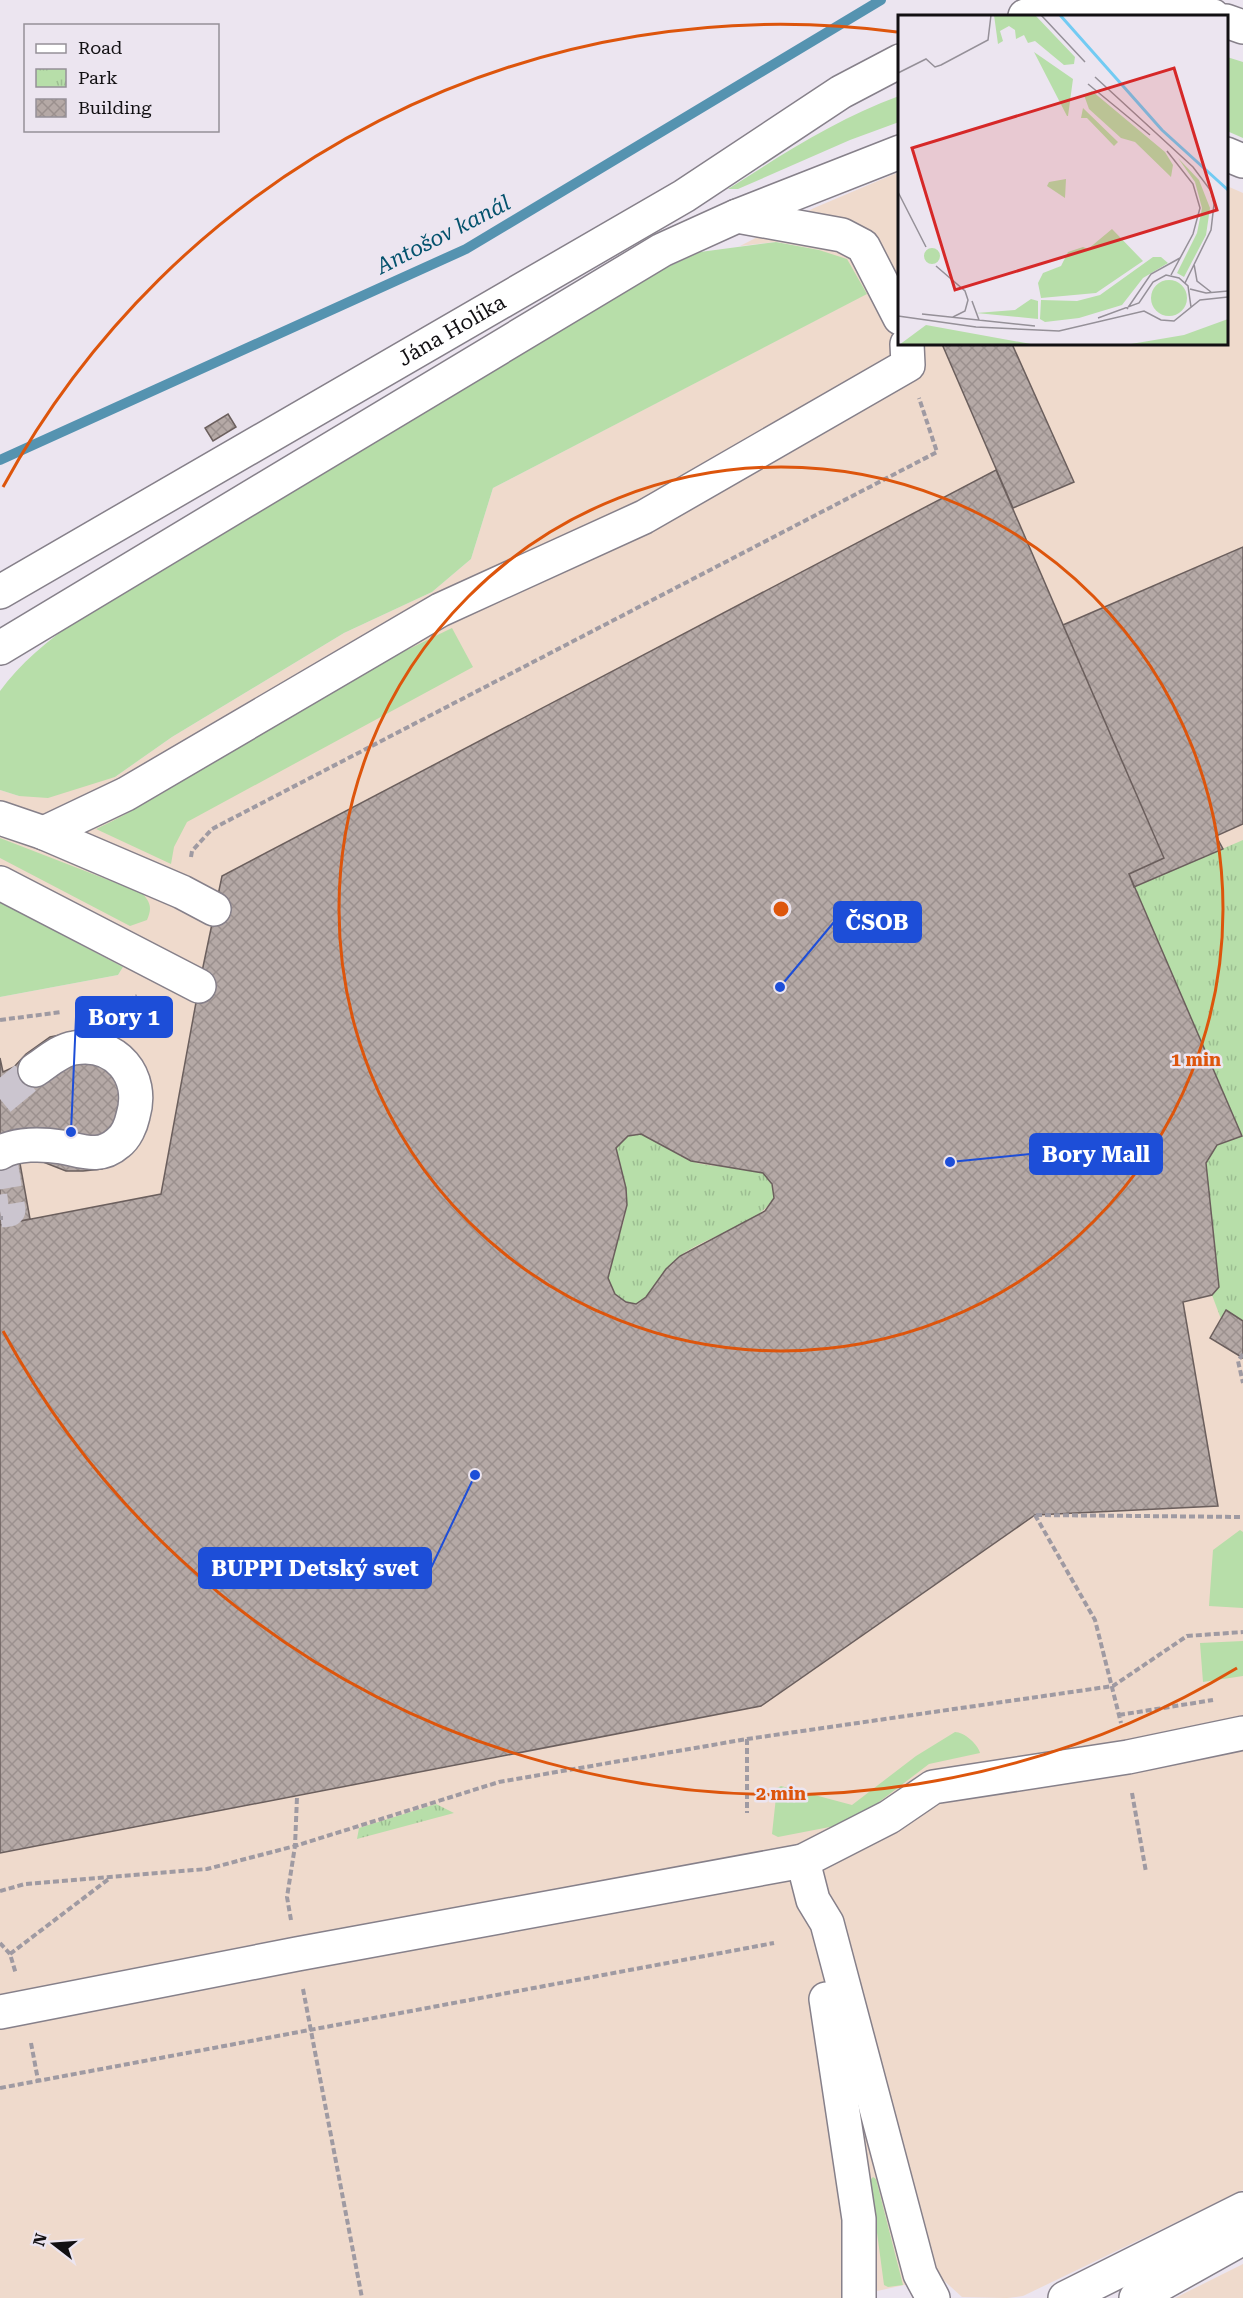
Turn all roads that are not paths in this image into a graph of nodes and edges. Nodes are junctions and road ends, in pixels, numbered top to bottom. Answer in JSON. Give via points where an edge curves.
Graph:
{"nodes":[{"id":1,"x":1029,"y":15,"type":"edge"},
{"id":2,"x":1210,"y":15,"type":"edge"},
{"id":3,"x":1228,"y":21,"type":"edge"},
{"id":4,"x":1243,"y":27,"type":"edge"},
{"id":5,"x":898,"y":62,"type":"edge"},
{"id":6,"x":898,"y":153,"type":"edge"},
{"id":7,"x":1228,"y":154,"type":"edge"},
{"id":8,"x":1243,"y":161,"type":"edge"},
{"id":9,"x":737,"y":216,"type":"junction"},
{"id":10,"x":898,"y":313,"type":"edge"},
{"id":11,"x":908,"y":354,"type":"edge"},
{"id":12,"x":0,"y":592,"type":"edge"},
{"id":13,"x":3,"y":649,"type":"edge"},
{"id":14,"x":15,"y":820,"type":"edge"},
{"id":15,"x":0,"y":883,"type":"edge"},
{"id":16,"x":214,"y":909,"type":"dead end"},
{"id":17,"x":199,"y":986,"type":"dead end"},
{"id":18,"x":35,"y":1070,"type":"tunnel mouth"},
{"id":19,"x":0,"y":1152,"type":"edge"},
{"id":20,"x":1243,"y":1733,"type":"edge"},
{"id":21,"x":803,"y":1861,"type":"junction"},
{"id":22,"x":813,"y":1899,"type":"junction"},
{"id":23,"x":0,"y":2012,"type":"edge"},
{"id":24,"x":1243,"y":2209,"type":"edge"},
{"id":25,"x":1243,"y":2238,"type":"edge"},
{"id":26,"x":859,"y":2298,"type":"edge"},
{"id":27,"x":933,"y":2298,"type":"edge"},
{"id":28,"x":1065,"y":2298,"type":"edge"},
{"id":29,"x":1136,"y":2298,"type":"edge"}],
"edges":[{"from":1,"to":2,"type":"street","via":[[1074,4],[1141,4]]},
{"from":3,"to":4,"type":"street"},
{"from":5,"to":12,"type":"street","name":"Jána Holíka","via":[[841,92],[684,196]]},
{"from":6,"to":9,"type":"street","name":"Jána Holíka"},
{"from":7,"to":8,"type":"street"},
{"from":9,"to":10,"type":"street","via":[[842,235],[863,246]]},
{"from":9,"to":13,"type":"street","name":"Jána Holíka","via":[[662,250]]},
{"from":11,"to":14,"type":"street","via":[[644,517],[440,610],[126,794]]},
{"from":14,"to":16,"type":"street"},
{"from":15,"to":17,"type":"street"},
{"from":18,"to":19,"type":"street","via":[[73,1048],[92,1048],[115,1056],[129,1070],[137,1086],[137,1104],[130,1125],[120,1142],[87,1155],[62,1147],[12,1146]]},
{"from":20,"to":21,"type":"street","via":[[1128,1757],[933,1787],[890,1817]]},
{"from":21,"to":22,"type":"street"},
{"from":21,"to":23,"type":"street"},
{"from":22,"to":26,"type":"street","via":[[813,1930],[839,2074],[859,2219]]},
{"from":22,"to":27,"type":"street","via":[[827,1923],[920,2274]]},
{"from":24,"to":28,"type":"street"},
{"from":25,"to":29,"type":"street"}]}
